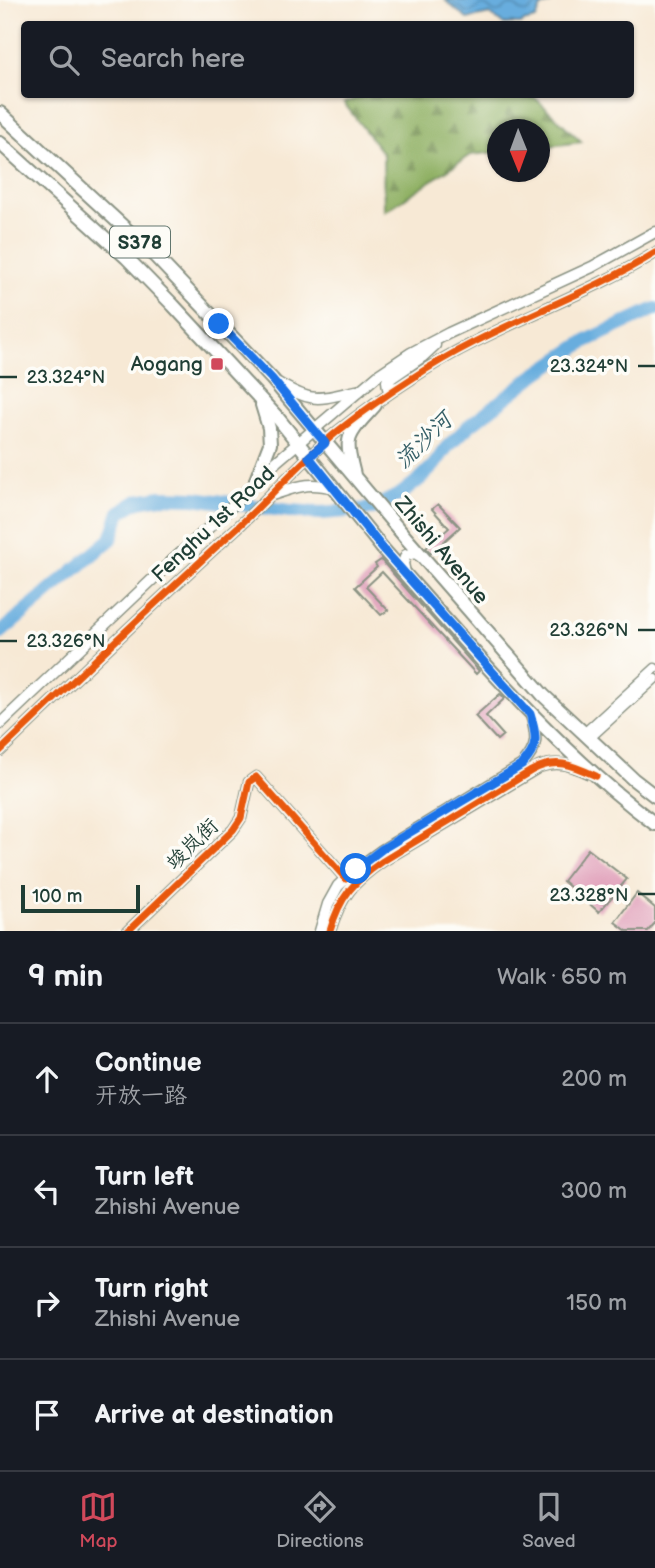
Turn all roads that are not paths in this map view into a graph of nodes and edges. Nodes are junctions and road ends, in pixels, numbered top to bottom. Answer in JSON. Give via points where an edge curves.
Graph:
{"nodes":[{"id":1,"x":0,"y":113,"type":"edge"},
{"id":2,"x":0,"y":143,"type":"edge"},
{"id":3,"x":655,"y":232,"type":"edge"},
{"id":4,"x":655,"y":253,"type":"edge"},
{"id":5,"x":449,"y":333,"type":"junction"},
{"id":6,"x":272,"y":379,"type":"junction"},
{"id":7,"x":399,"y":387,"type":"junction"},
{"id":8,"x":360,"y":391,"type":"junction"},
{"id":9,"x":259,"y":398,"type":"junction"},
{"id":10,"x":375,"y":405,"type":"junction"},
{"id":11,"x":314,"y":429,"type":"junction"},
{"id":12,"x":297,"y":443,"type":"junction"},
{"id":13,"x":325,"y":443,"type":"junction"},
{"id":14,"x":309,"y":457,"type":"junction"},
{"id":15,"x":356,"y":478,"type":"junction"},
{"id":16,"x":256,"y":480,"type":"junction"},
{"id":17,"x":334,"y":488,"type":"junction"},
{"id":18,"x":268,"y":496,"type":"junction"},
{"id":19,"x":423,"y":558,"type":"junction"},
{"id":20,"x":405,"y":573,"type":"junction"},
{"id":21,"x":655,"y":668,"type":"edge"},
{"id":22,"x":655,"y":679,"type":"edge"},
{"id":23,"x":17,"y":708,"type":"junction"},
{"id":24,"x":530,"y":714,"type":"junction"},
{"id":25,"x":0,"y":724,"type":"edge"},
{"id":26,"x":0,"y":732,"type":"edge"},
{"id":27,"x":586,"y":736,"type":"junction"},
{"id":28,"x":0,"y":751,"type":"edge"},
{"id":29,"x":596,"y":776,"type":"junction"},
{"id":30,"x":655,"y":796,"type":"edge"},
{"id":31,"x":655,"y":824,"type":"edge"},
{"id":32,"x":346,"y":879,"type":"junction"},
{"id":33,"x":128,"y":931,"type":"edge"},
{"id":34,"x":320,"y":931,"type":"edge"},
{"id":35,"x":330,"y":931,"type":"edge"}],
"edges":[{"from":1,"to":6,"type":"main road","name":"Zhishi Avenue","number":"S378","via":[[155,256]]},
{"from":2,"to":9,"type":"main road","name":"Zhishi Avenue","number":"S378","via":[[126,257]]},
{"from":3,"to":5,"type":"street","name":"Fenghu 1st Road","via":[[592,267]]},
{"from":4,"to":7,"type":"street","name":"Fenghu 1st Road","via":[[467,345]]},
{"from":5,"to":7,"type":"street","via":[[387,381],[388,388]]},
{"from":5,"to":8,"type":"street","name":"Fenghu 1st Road","via":[[390,367]]},
{"from":6,"to":8,"type":"street","via":[[311,399]]},
{"from":6,"to":11,"type":"main road","name":"Zhishi Avenue","number":"S378"},
{"from":7,"to":10,"type":"street","name":"Fenghu 1st Road"},
{"from":8,"to":11,"type":"street","name":"Fenghu 1st Road"},
{"from":9,"to":12,"type":"main road","name":"Zhishi Avenue","number":"S378"},
{"from":9,"to":16,"type":"main road","via":[[271,444]]},
{"from":10,"to":13,"type":"street","name":"Fenghu 1st Road"},
{"from":10,"to":15,"type":"main road","via":[[349,441]]},
{"from":11,"to":12,"type":"street","name":"Fenghu 1st Road"},
{"from":11,"to":13,"type":"main road","name":"Zhishi Avenue","number":"S378"},
{"from":12,"to":14,"type":"main road","name":"Zhishi Avenue","number":"S378"},
{"from":12,"to":16,"type":"street","name":"Fenghu 1st Road"},
{"from":13,"to":14,"type":"street","name":"Fenghu 1st Road"},
{"from":13,"to":15,"type":"main road","name":"Zhishi Avenue","number":"S378"},
{"from":14,"to":17,"type":"main road","name":"Zhishi Avenue","number":"S378"},
{"from":14,"to":18,"type":"street","name":"Fenghu 1st Road"},
{"from":15,"to":19,"type":"main road","name":"Zhishi Avenue","number":"S378"},
{"from":16,"to":23,"type":"street","name":"Fenghu 1st Road"},
{"from":17,"to":18,"type":"street","via":[[305,484]]},
{"from":17,"to":20,"type":"main road","name":"Zhishi Avenue","number":"S378","bridge":true},
{"from":18,"to":28,"type":"street","name":"Fenghu 1st Road"},
{"from":19,"to":20,"type":"street","via":[[406,555],[402,563]]},
{"from":19,"to":27,"type":"main road","name":"Zhishi Avenue","number":"S378","via":[[543,695]]},
{"from":20,"to":24,"type":"main road","name":"Zhishi Avenue","number":"S378"},
{"from":21,"to":27,"type":"street"},
{"from":22,"to":27,"type":"street"},
{"from":23,"to":25,"type":"street","name":"Fenghu 1st Road"},
{"from":23,"to":26,"type":"street"},
{"from":24,"to":29,"type":"main road","name":"Zhishi Avenue","number":"S378"},
{"from":24,"to":32,"type":"street","via":[[536,743],[522,765],[382,849]]},
{"from":27,"to":30,"type":"main road","name":"Zhishi Avenue","number":"S378"},
{"from":29,"to":31,"type":"main road","name":"Zhishi Avenue","number":"S378"},
{"from":29,"to":35,"type":"street","via":[[558,763],[531,771],[363,875],[341,900]]},
{"from":32,"to":33,"type":"street","name":"竣岚街","via":[[256,777],[249,782],[241,818],[233,830]]},
{"from":32,"to":34,"type":"street","via":[[328,904]]}]}
